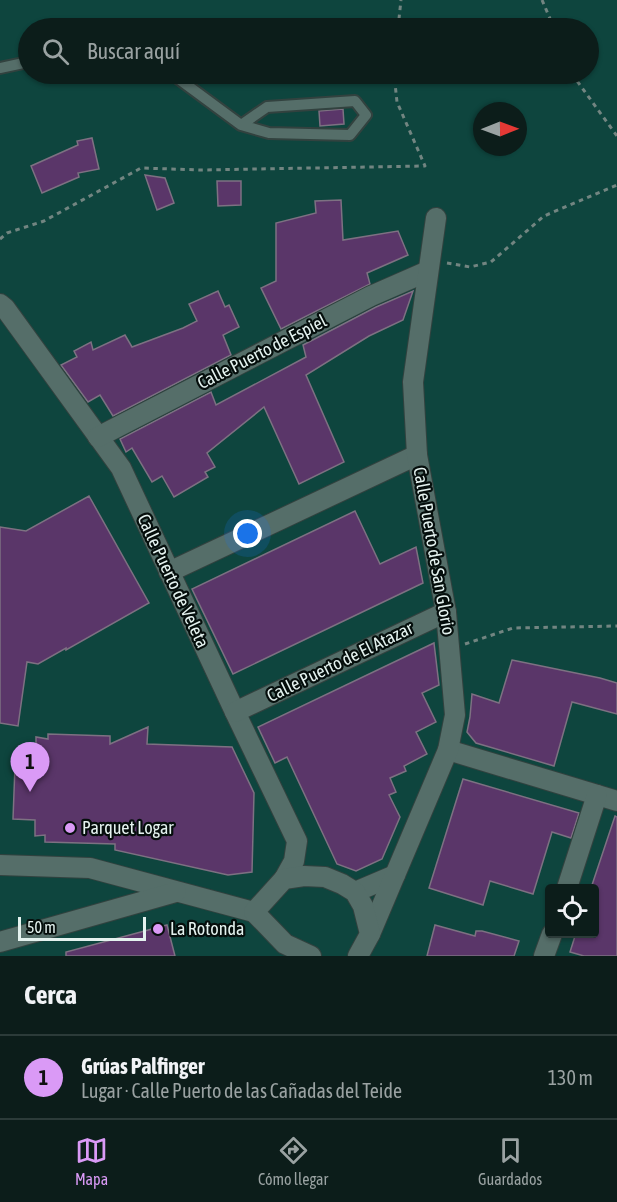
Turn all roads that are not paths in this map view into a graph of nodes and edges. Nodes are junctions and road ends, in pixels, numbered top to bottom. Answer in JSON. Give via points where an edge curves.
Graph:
{"nodes":[{"id":1,"x":18,"y":64,"type":"edge"},
{"id":2,"x":0,"y":68,"type":"edge"},
{"id":3,"x":186,"y":84,"type":"edge"},
{"id":4,"x":241,"y":125,"type":"junction"},
{"id":5,"x":436,"y":218,"type":"dead end"},
{"id":6,"x":429,"y":266,"type":"junction"},
{"id":7,"x":0,"y":304,"type":"edge"},
{"id":8,"x":98,"y":437,"type":"junction"},
{"id":9,"x":417,"y":455,"type":"junction"},
{"id":10,"x":169,"y":572,"type":"junction"},
{"id":11,"x":446,"y":612,"type":"junction"},
{"id":12,"x":235,"y":712,"type":"junction"},
{"id":13,"x":448,"y":750,"type":"junction"},
{"id":14,"x":597,"y":795,"type":"junction"},
{"id":15,"x":617,"y":801,"type":"edge"},
{"id":16,"x":0,"y":865,"type":"edge"},
{"id":17,"x":395,"y":875,"type":"junction"},
{"id":18,"x":284,"y":879,"type":"junction"},
{"id":19,"x":568,"y":884,"type":"edge"},
{"id":20,"x":178,"y":891,"type":"junction"},
{"id":21,"x":355,"y":892,"type":"junction"},
{"id":22,"x":254,"y":912,"type":"junction"},
{"id":23,"x":550,"y":938,"type":"edge"},
{"id":24,"x":0,"y":942,"type":"edge"},
{"id":25,"x":363,"y":949,"type":"edge"},
{"id":26,"x":281,"y":950,"type":"edge"},
{"id":27,"x":311,"y":956,"type":"edge"},
{"id":28,"x":544,"y":956,"type":"edge"}],
"edges":[{"from":1,"to":2,"type":"lane"},
{"from":3,"to":4,"type":"lane"},
{"from":4,"to":4,"type":"lane","via":[[269,133],[350,135],[366,115],[355,100],[267,107]]},
{"from":5,"to":6,"type":"street","name":"Calle Puerto de San Glorio"},
{"from":6,"to":8,"type":"street","name":"Calle Puerto de Espiel"},
{"from":6,"to":9,"type":"street","name":"Calle Puerto de San Glorio","via":[[413,382]]},
{"from":7,"to":8,"type":"street","name":"Calle Puerto de Veleta"},
{"from":8,"to":10,"type":"street","name":"Calle Puerto de Veleta","via":[[121,468]]},
{"from":9,"to":10,"type":"street"},
{"from":9,"to":11,"type":"street","name":"Calle Puerto de San Glorio"},
{"from":10,"to":12,"type":"street","name":"Calle Puerto de Veleta"},
{"from":11,"to":12,"type":"street","name":"Calle Puerto de El Atazar"},
{"from":11,"to":13,"type":"street","name":"Calle Puerto de San Glorio","via":[[455,715]]},
{"from":12,"to":18,"type":"street","name":"Calle Puerto de Veleta","via":[[297,841],[294,861]]},
{"from":13,"to":14,"type":"street"},
{"from":13,"to":17,"type":"street","name":"Calle Puerto de San Glorio"},
{"from":14,"to":15,"type":"street"},
{"from":14,"to":19,"type":"street"},
{"from":16,"to":20,"type":"street","via":[[90,868]]},
{"from":17,"to":21,"type":"street"},
{"from":17,"to":25,"type":"street","name":"Calle Puerto de San Glorio"},
{"from":18,"to":21,"type":"street","via":[[325,877]]},
{"from":18,"to":22,"type":"street","name":"Calle Puerto de Veleta"},
{"from":20,"to":22,"type":"street"},
{"from":20,"to":24,"type":"street"},
{"from":21,"to":25,"type":"street","via":[[363,906]]},
{"from":22,"to":26,"type":"street"},
{"from":23,"to":28,"type":"street"},
{"from":26,"to":27,"type":"street"}]}
